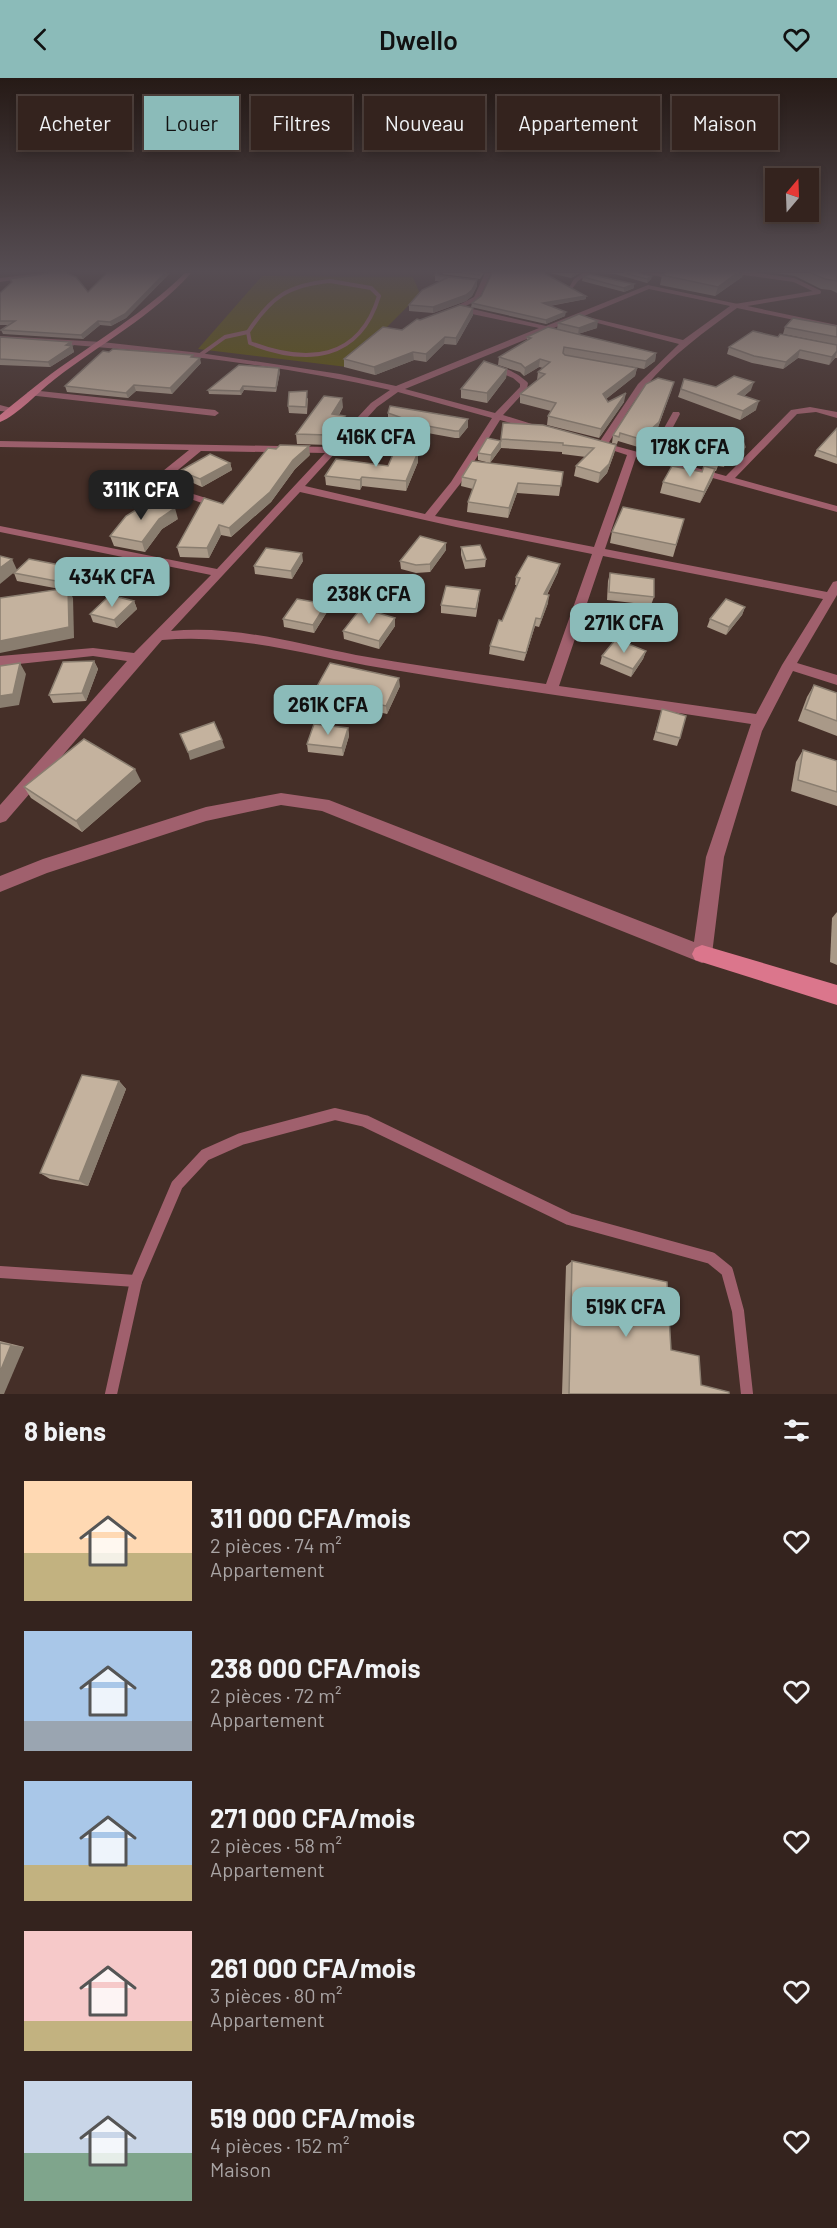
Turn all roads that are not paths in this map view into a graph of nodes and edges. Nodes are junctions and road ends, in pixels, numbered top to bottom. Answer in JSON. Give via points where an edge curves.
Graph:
{"nodes":[{"id":1,"x":114,"y":334,"type":"edge"},
{"id":2,"x":237,"y":334,"type":"edge"},
{"id":3,"x":248,"y":334,"type":"edge"},
{"id":4,"x":360,"y":334,"type":"edge"},
{"id":5,"x":531,"y":334,"type":"edge"},
{"id":6,"x":650,"y":334,"type":"edge"},
{"id":7,"x":696,"y":334,"type":"edge"},
{"id":8,"x":0,"y":338,"type":"edge"},
{"id":9,"x":684,"y":343,"type":"junction"},
{"id":10,"x":102,"y":344,"type":"junction"},
{"id":11,"x":200,"y":355,"type":"junction"},
{"id":12,"x":466,"y":359,"type":"junction"},
{"id":13,"x":640,"y":372,"type":"edge"},
{"id":14,"x":651,"y":375,"type":"junction"},
{"id":15,"x":533,"y":377,"type":"dead end"},
{"id":16,"x":524,"y":383,"type":"junction"},
{"id":17,"x":396,"y":389,"type":"junction"},
{"id":18,"x":31,"y":393,"type":"junction"},
{"id":19,"x":0,"y":408,"type":"edge"},
{"id":20,"x":10,"y":409,"type":"junction"},
{"id":21,"x":215,"y":412,"type":"dead end"},
{"id":22,"x":676,"y":414,"type":"dead end"},
{"id":23,"x":837,"y":415,"type":"edge"},
{"id":24,"x":497,"y":417,"type":"junction"},
{"id":25,"x":0,"y":419,"type":"edge"},
{"id":26,"x":557,"y":433,"type":"edge"},
{"id":27,"x":590,"y":442,"type":"edge"},
{"id":28,"x":0,"y":444,"type":"edge"},
{"id":29,"x":602,"y":445,"type":"junction"},
{"id":30,"x":198,"y":448,"type":"junction"},
{"id":31,"x":333,"y":450,"type":"junction"},
{"id":32,"x":632,"y":453,"type":"junction"},
{"id":33,"x":652,"y":458,"type":"junction"},
{"id":34,"x":729,"y":478,"type":"junction"},
{"id":35,"x":298,"y":488,"type":"junction"},
{"id":36,"x":202,"y":500,"type":"edge"},
{"id":37,"x":837,"y":509,"type":"edge"},
{"id":38,"x":428,"y":518,"type":"junction"},
{"id":39,"x":0,"y":529,"type":"edge"},
{"id":40,"x":600,"y":550,"type":"junction"},
{"id":41,"x":220,"y":573,"type":"junction"},
{"id":42,"x":833,"y":591,"type":"edge"},
{"id":43,"x":159,"y":636,"type":"junction"},
{"id":44,"x":137,"y":658,"type":"junction"},
{"id":45,"x":0,"y":661,"type":"edge"},
{"id":46,"x":789,"y":665,"type":"junction"},
{"id":47,"x":837,"y":680,"type":"edge"},
{"id":48,"x":551,"y":689,"type":"junction"},
{"id":49,"x":761,"y":720,"type":"junction"},
{"id":50,"x":0,"y":816,"type":"edge"},
{"id":51,"x":0,"y":884,"type":"edge"},
{"id":52,"x":702,"y":954,"type":"junction"},
{"id":53,"x":837,"y":995,"type":"edge"},
{"id":54,"x":0,"y":1272,"type":"edge"},
{"id":55,"x":136,"y":1281,"type":"junction"},
{"id":56,"x":111,"y":1394,"type":"edge"},
{"id":57,"x":747,"y":1394,"type":"edge"}],
"edges":[{"from":1,"to":10,"type":"main road"},
{"from":2,"to":11,"type":"lane","via":[[225,337]]},
{"from":3,"to":4,"type":"lane","via":[[250,342],[265,350],[308,355],[351,344]]},
{"from":5,"to":12,"type":"street"},
{"from":6,"to":9,"type":"street"},
{"from":7,"to":9,"type":"street"},
{"from":8,"to":10,"type":"street"},
{"from":9,"to":14,"type":"street"},
{"from":10,"to":11,"type":"street"},
{"from":10,"to":18,"type":"main road"},
{"from":11,"to":17,"type":"street","via":[[340,376]]},
{"from":12,"to":16,"type":"street","via":[[516,376]]},
{"from":12,"to":17,"type":"street"},
{"from":13,"to":14,"type":"street"},
{"from":14,"to":29,"type":"street"},
{"from":15,"to":16,"type":"street"},
{"from":16,"to":24,"type":"street"},
{"from":17,"to":24,"type":"street"},
{"from":17,"to":31,"type":"street","via":[[375,405]]},
{"from":18,"to":20,"type":"main road"},
{"from":18,"to":21,"type":"street"},
{"from":19,"to":20,"type":"street"},
{"from":20,"to":25,"type":"main road"},
{"from":22,"to":33,"type":"street"},
{"from":23,"to":34,"type":"street","via":[[813,409],[794,412]]},
{"from":24,"to":26,"type":"street"},
{"from":24,"to":38,"type":"street","via":[[455,484]]},
{"from":27,"to":29,"type":"street"},
{"from":28,"to":30,"type":"street"},
{"from":29,"to":32,"type":"street"},
{"from":30,"to":31,"type":"street"},
{"from":30,"to":36,"type":"street","via":[[155,485]]},
{"from":31,"to":35,"type":"street"},
{"from":32,"to":33,"type":"street"},
{"from":32,"to":40,"type":"street"},
{"from":33,"to":34,"type":"street"},
{"from":34,"to":37,"type":"street"},
{"from":35,"to":38,"type":"street"},
{"from":35,"to":41,"type":"street"},
{"from":38,"to":40,"type":"street"},
{"from":39,"to":41,"type":"street"},
{"from":40,"to":42,"type":"street"},
{"from":40,"to":48,"type":"street"},
{"from":41,"to":43,"type":"street"},
{"from":42,"to":46,"type":"street"},
{"from":43,"to":44,"type":"street"},
{"from":43,"to":48,"type":"street","via":[[188,631]]},
{"from":44,"to":45,"type":"street","via":[[93,652]]},
{"from":44,"to":50,"type":"street"},
{"from":46,"to":47,"type":"street"},
{"from":46,"to":49,"type":"street"},
{"from":48,"to":49,"type":"street"},
{"from":49,"to":52,"type":"street","via":[[716,857]]},
{"from":51,"to":52,"type":"street","via":[[206,814],[281,799],[323,805]]},
{"from":52,"to":53,"type":"main road"},
{"from":54,"to":55,"type":"lane"},
{"from":55,"to":56,"type":"lane"},
{"from":55,"to":57,"type":"lane","via":[[177,1185],[205,1155],[241,1139],[335,1114],[365,1121],[568,1219],[711,1258],[727,1272],[738,1311]]}]}
